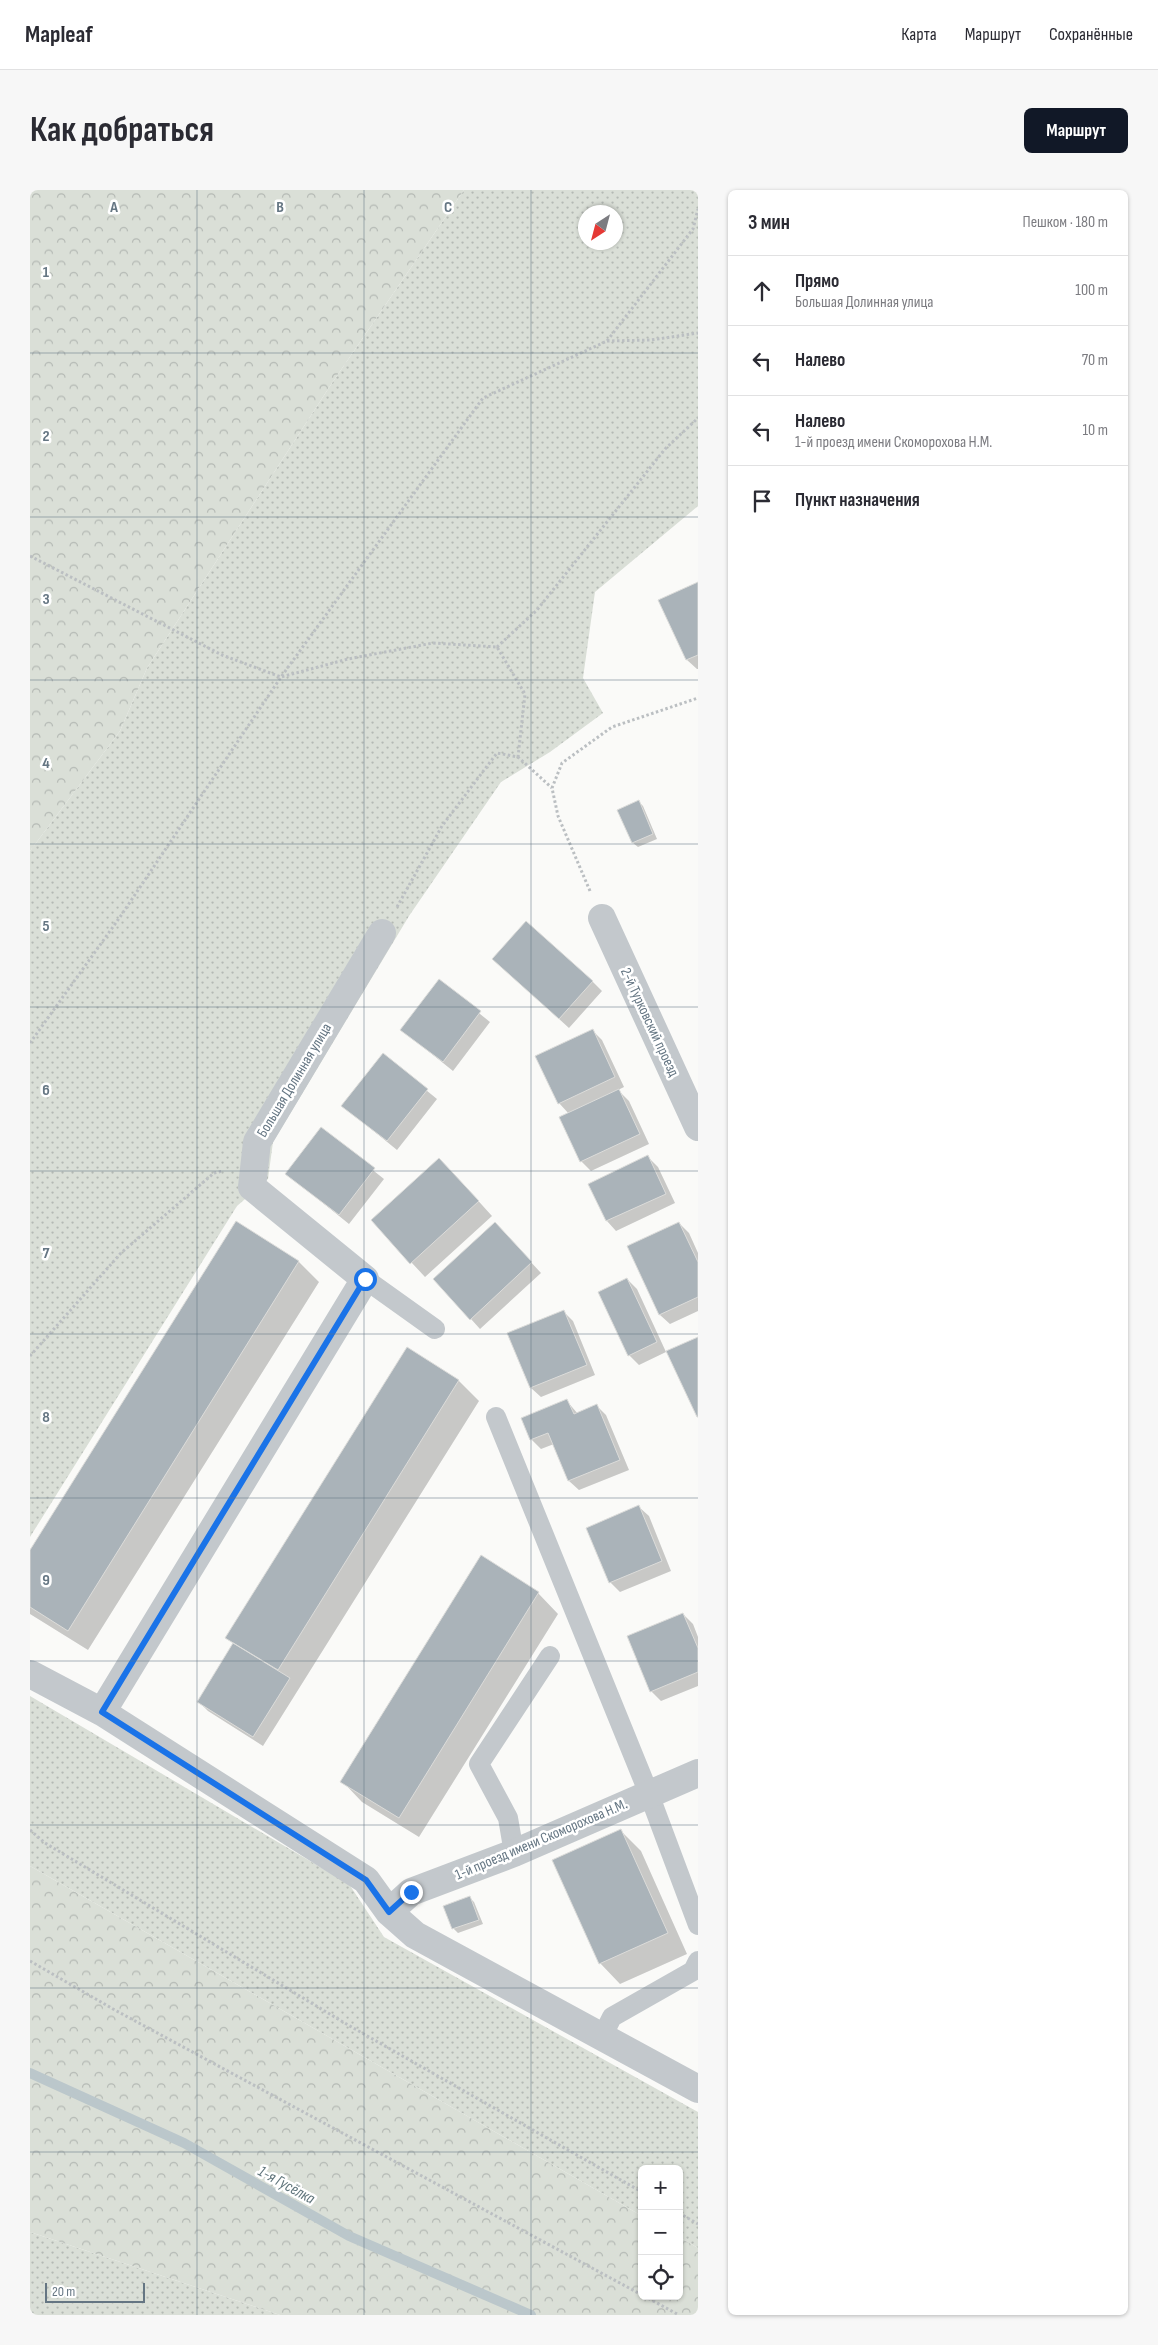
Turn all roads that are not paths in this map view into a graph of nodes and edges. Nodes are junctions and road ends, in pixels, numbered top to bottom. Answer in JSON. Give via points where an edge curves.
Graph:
{"nodes":[{"id":1,"x":602,"y":918,"type":"road end"},
{"id":2,"x":382,"y":933,"type":"road end"},
{"id":3,"x":698,"y":1127,"type":"edge"},
{"id":4,"x":365,"y":1279,"type":"junction"},
{"id":5,"x":435,"y":1328,"type":"dead end"},
{"id":6,"x":496,"y":1417,"type":"dead end"},
{"id":7,"x":550,"y":1656,"type":"dead end"},
{"id":8,"x":30,"y":1674,"type":"edge"},
{"id":9,"x":102,"y":1712,"type":"junction"},
{"id":10,"x":698,"y":1772,"type":"edge"},
{"id":11,"x":649,"y":1794,"type":"junction"},
{"id":12,"x":514,"y":1853,"type":"junction"},
{"id":13,"x":389,"y":1912,"type":"junction"},
{"id":14,"x":698,"y":1924,"type":"edge"},
{"id":15,"x":698,"y":1961,"type":"edge"},
{"id":16,"x":602,"y":2037,"type":"junction"},
{"id":17,"x":698,"y":2089,"type":"edge"}],
"edges":[{"from":1,"to":3,"type":"street","name":"2-й Турковский проезд"},
{"from":2,"to":4,"type":"street","name":"Большая Долинная улица","via":[[257,1142],[252,1187]]},
{"from":4,"to":5,"type":"lane"},
{"from":4,"to":9,"type":"street"},
{"from":6,"to":11,"type":"lane"},
{"from":7,"to":12,"type":"lane","via":[[479,1764],[508,1818]]},
{"from":8,"to":9,"type":"street"},
{"from":9,"to":13,"type":"street","via":[[366,1880]]},
{"from":10,"to":11,"type":"street","name":"1-й проезд имени Скоморохова Н.М."},
{"from":11,"to":12,"type":"street","name":"1-й проезд имени Скоморохова Н.М."},
{"from":11,"to":14,"type":"lane"},
{"from":12,"to":13,"type":"street","name":"1-й проезд имени Скоморохова Н.М.","via":[[411,1892]]},
{"from":13,"to":16,"type":"street","via":[[414,1935]]},
{"from":15,"to":16,"type":"lane","via":[[693,1971],[612,2017]]},
{"from":16,"to":17,"type":"street"}]}
